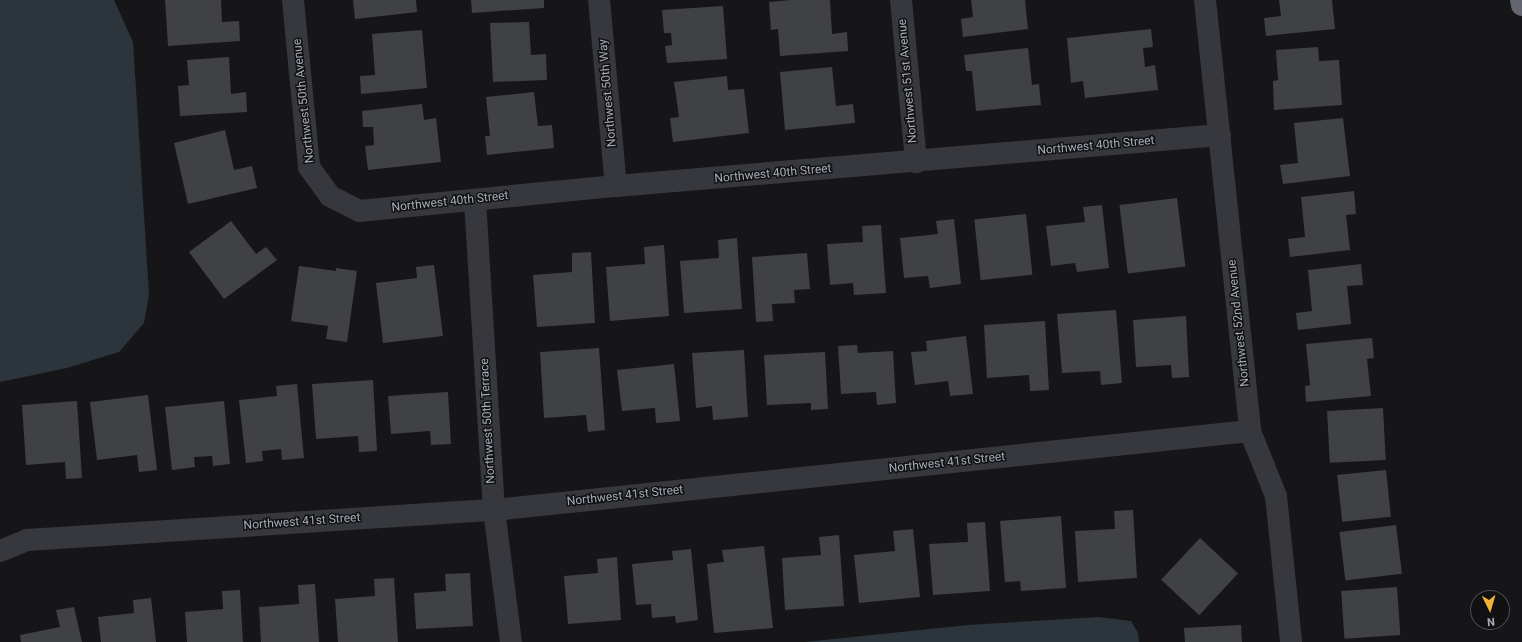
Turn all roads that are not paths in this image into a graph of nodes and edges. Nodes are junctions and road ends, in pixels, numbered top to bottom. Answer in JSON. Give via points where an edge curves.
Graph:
{"nodes":[{"id":1,"x":294,"y":0,"type":"edge"},
{"id":2,"x":599,"y":0,"type":"edge"},
{"id":3,"x":901,"y":0,"type":"edge"},
{"id":4,"x":1205,"y":0,"type":"edge"},
{"id":5,"x":1522,"y":0,"type":"edge"},
{"id":6,"x":1522,"y":5,"type":"edge"},
{"id":7,"x":1220,"y":135,"type":"junction"},
{"id":8,"x":916,"y":162,"type":"junction"},
{"id":9,"x":616,"y":186,"type":"junction"},
{"id":10,"x":330,"y":196,"type":"joint"},
{"id":11,"x":475,"y":200,"type":"junction"},
{"id":12,"x":1250,"y":431,"type":"junction"},
{"id":13,"x":494,"y":510,"type":"junction"},
{"id":14,"x":0,"y":551,"type":"edge"},
{"id":15,"x":511,"y":642,"type":"edge"},
{"id":16,"x":1291,"y":642,"type":"edge"}],
"edges":[{"from":1,"to":10,"type":"street","name":"Northwest 50th Avenue","via":[[309,167]]},
{"from":2,"to":9,"type":"street","name":"Northwest 50th Way"},
{"from":3,"to":8,"type":"street","name":"Northwest 51st Avenue"},
{"from":4,"to":7,"type":"street","name":"Northwest 52nd Avenue"},
{"from":5,"to":6,"type":"highway"},
{"from":7,"to":8,"type":"street","name":"Northwest 40th Street"},
{"from":7,"to":12,"type":"street","name":"Northwest 52nd Avenue"},
{"from":8,"to":9,"type":"street","name":"Northwest 40th Street"},
{"from":9,"to":11,"type":"street","name":"Northwest 40th Street"},
{"from":10,"to":11,"type":"street","name":"Northwest 40th Street","via":[[359,211]]},
{"from":11,"to":13,"type":"street","name":"Northwest 50th Terrace"},
{"from":12,"to":13,"type":"street","name":"Northwest 41st Street"},
{"from":12,"to":16,"type":"street","name":"Northwest 52nd Avenue","via":[[1276,496]]},
{"from":13,"to":14,"type":"street","name":"Northwest 41st Street","via":[[27,540]]},
{"from":13,"to":15,"type":"street","name":"Northwest 50th Terrace"}]}
